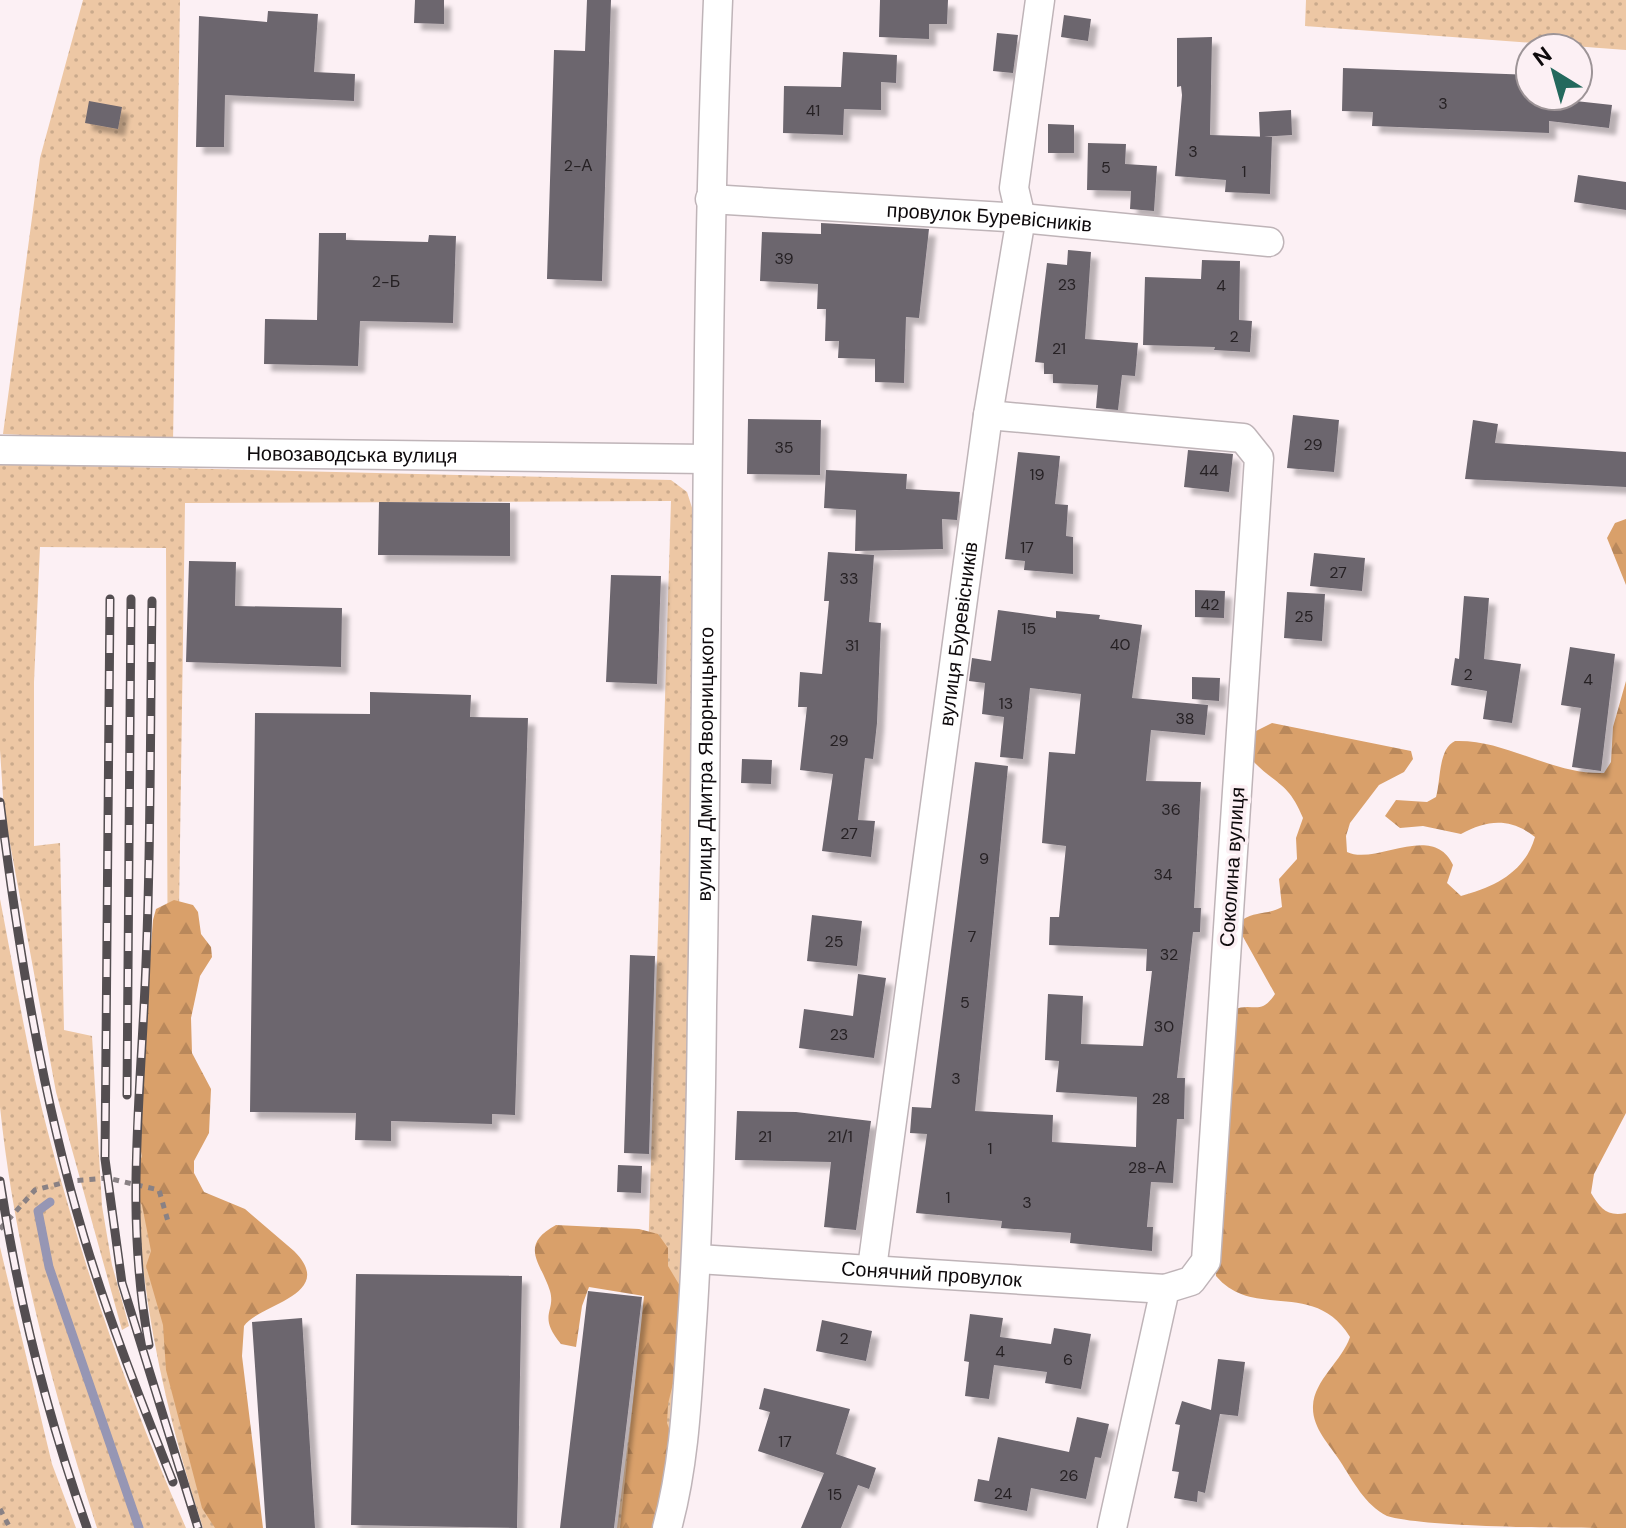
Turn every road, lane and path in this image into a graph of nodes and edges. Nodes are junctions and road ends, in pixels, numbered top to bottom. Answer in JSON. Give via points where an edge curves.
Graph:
{"nodes":[{"id":1,"x":718,"y":0,"type":"edge"},
{"id":2,"x":1040,"y":0,"type":"edge"},
{"id":3,"x":710,"y":199,"type":"junction"},
{"id":4,"x":1021,"y":218,"type":"junction"},
{"id":5,"x":1269,"y":242,"type":"dead end"},
{"id":6,"x":988,"y":415,"type":"junction"},
{"id":7,"x":0,"y":450,"type":"edge"},
{"id":8,"x":706,"y":459,"type":"junction"},
{"id":9,"x":169,"y":1225,"type":"dead end"},
{"id":10,"x":0,"y":1229,"type":"edge"},
{"id":11,"x":698,"y":1259,"type":"junction"},
{"id":12,"x":872,"y":1268,"type":"junction"},
{"id":13,"x":1165,"y":1289,"type":"junction"},
{"id":14,"x":0,"y":1509,"type":"edge"},
{"id":15,"x":10,"y":1528,"type":"edge"},
{"id":16,"x":667,"y":1528,"type":"edge"},
{"id":17,"x":1112,"y":1528,"type":"edge"}],
"edges":[{"from":1,"to":3,"type":"street","name":"вулиця Дмитра Яворницького"},
{"from":2,"to":4,"type":"street","name":"вулиця Буревісників","via":[[1014,188]]},
{"from":3,"to":4,"type":"street","name":"провулок Буревісників"},
{"from":3,"to":8,"type":"street","name":"вулиця Дмитра Яворницького"},
{"from":4,"to":5,"type":"street","name":"провулок Буревісників"},
{"from":4,"to":6,"type":"street","name":"вулиця Буревісників"},
{"from":6,"to":12,"type":"street","name":"вулиця Буревісників"},
{"from":6,"to":13,"type":"street","name":"Соколина вулиця","via":[[1243,438],[1259,458],[1206,1261],[1191,1281]]},
{"from":7,"to":8,"type":"street","name":"Новозаводська вулиця"},
{"from":8,"to":11,"type":"street","name":"вулиця Дмитра Яворницького","via":[[708,697]]},
{"from":9,"to":10,"type":"path","via":[[159,1190],[107,1178],[35,1190]]},
{"from":11,"to":12,"type":"street","name":"Сонячний провулок"},
{"from":11,"to":16,"type":"street","name":"вулиця Дмитра Яворницького","via":[[686,1416]]},
{"from":12,"to":13,"type":"street","name":"Сонячний провулок"},
{"from":13,"to":17,"type":"street"},
{"from":14,"to":15,"type":"path"}]}
